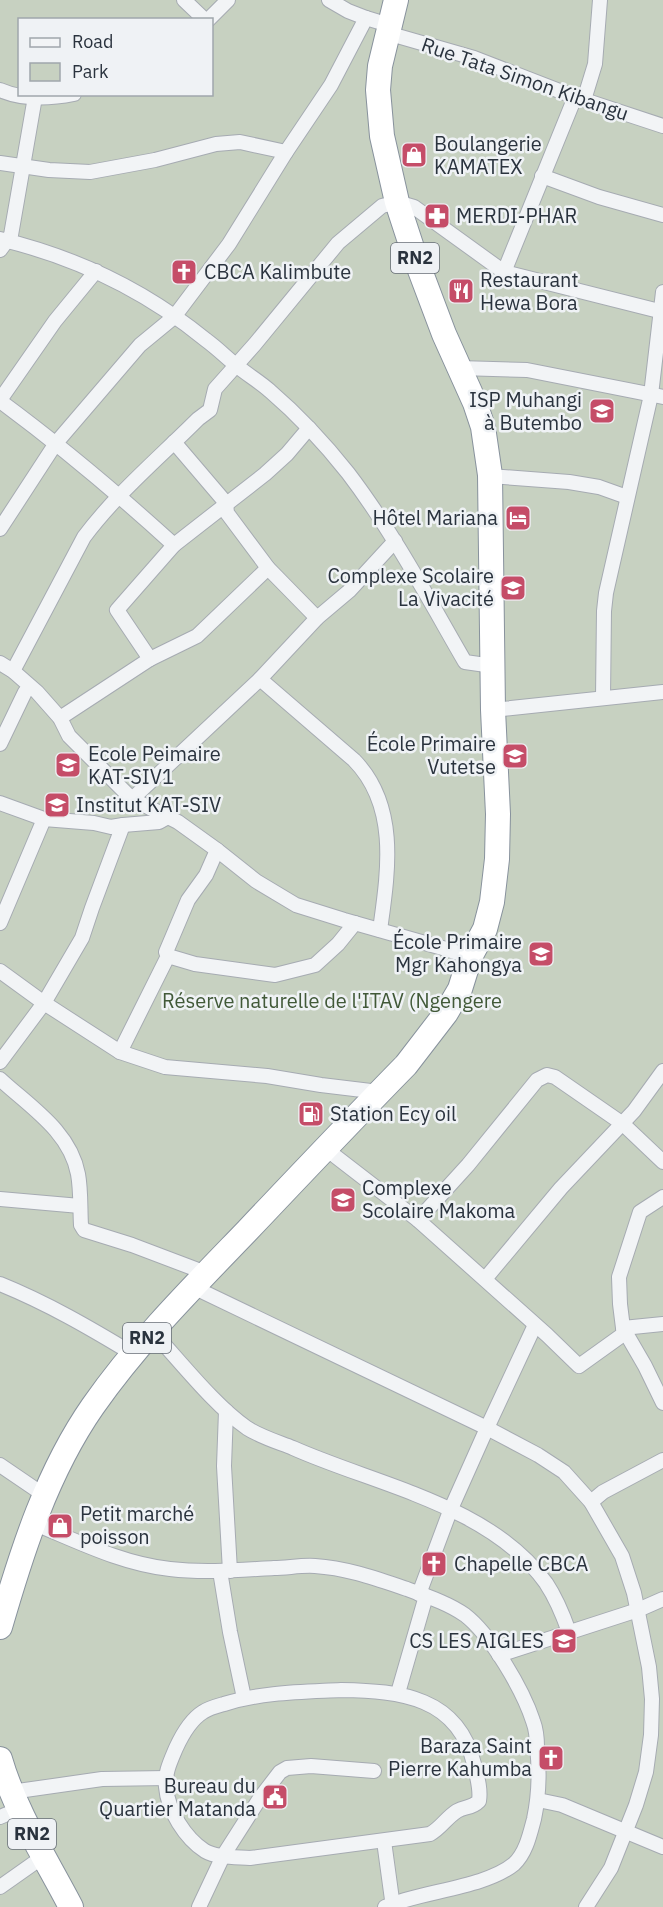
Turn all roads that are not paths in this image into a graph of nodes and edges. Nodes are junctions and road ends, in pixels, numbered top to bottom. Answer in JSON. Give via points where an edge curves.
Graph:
{"nodes":[{"id":1,"x":184,"y":0,"type":"edge"},
{"id":2,"x":228,"y":0,"type":"edge"},
{"id":3,"x":329,"y":0,"type":"edge"},
{"id":4,"x":396,"y":0,"type":"edge"},
{"id":5,"x":600,"y":0,"type":"edge"},
{"id":6,"x":204,"y":18,"type":"edge"},
{"id":7,"x":208,"y":18,"type":"edge"},
{"id":8,"x":366,"y":18,"type":"junction"},
{"id":9,"x":388,"y":29,"type":"junction"},
{"id":10,"x":0,"y":90,"type":"edge"},
{"id":11,"x":18,"y":95,"type":"edge"},
{"id":12,"x":22,"y":96,"type":"edge"},
{"id":13,"x":54,"y":96,"type":"edge"},
{"id":14,"x":35,"y":98,"type":"junction"},
{"id":15,"x":580,"y":99,"type":"junction"},
{"id":16,"x":663,"y":126,"type":"edge"},
{"id":17,"x":286,"y":152,"type":"junction"},
{"id":18,"x":0,"y":163,"type":"edge"},
{"id":19,"x":22,"y":166,"type":"junction"},
{"id":20,"x":542,"y":176,"type":"junction"},
{"id":21,"x":397,"y":202,"type":"junction"},
{"id":22,"x":663,"y":216,"type":"edge"},
{"id":23,"x":3,"y":243,"type":"edge"},
{"id":24,"x":96,"y":271,"type":"junction"},
{"id":25,"x":504,"y":272,"type":"junction"},
{"id":26,"x":663,"y":292,"type":"edge"},
{"id":27,"x":662,"y":312,"type":"edge"},
{"id":28,"x":174,"y":317,"type":"junction"},
{"id":29,"x":236,"y":366,"type":"junction"},
{"id":30,"x":459,"y":368,"type":"junction"},
{"id":31,"x":657,"y":396,"type":"edge"},
{"id":32,"x":0,"y":400,"type":"edge"},
{"id":33,"x":309,"y":428,"type":"junction"},
{"id":34,"x":174,"y":442,"type":"junction"},
{"id":35,"x":56,"y":443,"type":"junction"},
{"id":36,"x":490,"y":476,"type":"junction"},
{"id":37,"x":118,"y":495,"type":"junction"},
{"id":38,"x":627,"y":497,"type":"junction"},
{"id":39,"x":226,"y":503,"type":"junction"},
{"id":40,"x":0,"y":529,"type":"edge"},
{"id":41,"x":395,"y":541,"type":"junction"},
{"id":42,"x":174,"y":545,"type":"junction"},
{"id":43,"x":268,"y":568,"type":"junction"},
{"id":44,"x":317,"y":618,"type":"junction"},
{"id":45,"x":150,"y":659,"type":"junction"},
{"id":46,"x":0,"y":663,"type":"edge"},
{"id":47,"x":493,"y":666,"type":"junction"},
{"id":48,"x":13,"y":671,"type":"junction"},
{"id":49,"x":260,"y":679,"type":"junction"},
{"id":50,"x":25,"y":692,"type":"dead end"},
{"id":51,"x":663,"y":692,"type":"edge"},
{"id":52,"x":603,"y":697,"type":"junction"},
{"id":53,"x":494,"y":710,"type":"junction"},
{"id":54,"x":60,"y":718,"type":"junction"},
{"id":55,"x":0,"y":744,"type":"edge"},
{"id":56,"x":132,"y":799,"type":"junction"},
{"id":57,"x":0,"y":804,"type":"edge"},
{"id":58,"x":168,"y":817,"type":"junction"},
{"id":59,"x":44,"y":819,"type":"junction"},
{"id":60,"x":123,"y":825,"type":"junction"},
{"id":61,"x":217,"y":850,"type":"junction"},
{"id":62,"x":0,"y":923,"type":"edge"},
{"id":63,"x":355,"y":923,"type":"junction"},
{"id":64,"x":380,"y":930,"type":"junction"},
{"id":65,"x":168,"y":956,"type":"junction"},
{"id":66,"x":470,"y":957,"type":"junction"},
{"id":67,"x":0,"y":971,"type":"edge"},
{"id":68,"x":44,"y":1003,"type":"junction"},
{"id":69,"x":120,"y":1052,"type":"junction"},
{"id":70,"x":0,"y":1062,"type":"edge"},
{"id":71,"x":663,"y":1071,"type":"edge"},
{"id":72,"x":1,"y":1082,"type":"edge"},
{"id":73,"x":379,"y":1092,"type":"junction"},
{"id":74,"x":622,"y":1124,"type":"junction"},
{"id":75,"x":326,"y":1149,"type":"junction"},
{"id":76,"x":663,"y":1162,"type":"edge"},
{"id":77,"x":663,"y":1197,"type":"edge"},
{"id":78,"x":0,"y":1199,"type":"edge"},
{"id":79,"x":80,"y":1206,"type":"junction"},
{"id":80,"x":418,"y":1220,"type":"junction"},
{"id":81,"x":485,"y":1279,"type":"junction"},
{"id":82,"x":200,"y":1280,"type":"junction"},
{"id":83,"x":0,"y":1284,"type":"edge"},
{"id":84,"x":663,"y":1324,"type":"edge"},
{"id":85,"x":535,"y":1325,"type":"junction"},
{"id":86,"x":152,"y":1331,"type":"junction"},
{"id":87,"x":624,"y":1331,"type":"junction"},
{"id":88,"x":133,"y":1354,"type":"junction"},
{"id":89,"x":663,"y":1403,"type":"edge"},
{"id":90,"x":226,"y":1411,"type":"junction"},
{"id":91,"x":487,"y":1428,"type":"junction"},
{"id":92,"x":663,"y":1460,"type":"edge"},
{"id":93,"x":0,"y":1465,"type":"edge"},
{"id":94,"x":44,"y":1495,"type":"junction"},
{"id":95,"x":591,"y":1502,"type":"junction"},
{"id":96,"x":450,"y":1511,"type":"junction"},
{"id":97,"x":33,"y":1523,"type":"junction"},
{"id":98,"x":225,"y":1571,"type":"junction"},
{"id":99,"x":422,"y":1595,"type":"junction"},
{"id":100,"x":663,"y":1599,"type":"edge"},
{"id":101,"x":638,"y":1610,"type":"junction"},
{"id":102,"x":1,"y":1616,"type":"edge"},
{"id":103,"x":569,"y":1632,"type":"junction"},
{"id":104,"x":500,"y":1655,"type":"junction"},
{"id":105,"x":398,"y":1693,"type":"junction"},
{"id":106,"x":244,"y":1698,"type":"junction"},
{"id":107,"x":0,"y":1759,"type":"edge"},
{"id":108,"x":374,"y":1772,"type":"dead end"},
{"id":109,"x":167,"y":1778,"type":"junction"},
{"id":110,"x":538,"y":1800,"type":"junction"},
{"id":111,"x":10,"y":1806,"type":"edge"},
{"id":112,"x":626,"y":1832,"type":"junction"},
{"id":113,"x":384,"y":1841,"type":"junction"},
{"id":114,"x":663,"y":1847,"type":"edge"},
{"id":115,"x":44,"y":1856,"type":"junction"},
{"id":116,"x":223,"y":1856,"type":"junction"},
{"id":117,"x":0,"y":1887,"type":"edge"},
{"id":118,"x":390,"y":1906,"type":"edge"},
{"id":119,"x":71,"y":1907,"type":"edge"},
{"id":120,"x":200,"y":1907,"type":"edge"},
{"id":121,"x":586,"y":1907,"type":"edge"}],
"edges":[{"from":1,"to":6,"type":"street"},
{"from":2,"to":7,"type":"street"},
{"from":3,"to":8,"type":"street","name":"Rue Tata Simon Kibangu"},
{"from":4,"to":9,"type":"highway","number":"RN2"},
{"from":5,"to":15,"type":"street","via":[[596,64]]},
{"from":8,"to":9,"type":"street","name":"Rue Tata Simon Kibangu"},
{"from":8,"to":17,"type":"street","via":[[330,85]]},
{"from":9,"to":15,"type":"street","name":"Rue Tata Simon Kibangu"},
{"from":9,"to":21,"type":"highway","number":"RN2","via":[[378,90],[382,136]]},
{"from":10,"to":11,"type":"street"},
{"from":12,"to":14,"type":"street"},
{"from":13,"to":14,"type":"street"},
{"from":14,"to":19,"type":"street"},
{"from":15,"to":16,"type":"street","name":"Rue Tata Simon Kibangu"},
{"from":15,"to":20,"type":"street"},
{"from":17,"to":19,"type":"street","via":[[240,142],[90,172]]},
{"from":17,"to":28,"type":"street","via":[[229,244]]},
{"from":18,"to":19,"type":"street"},
{"from":19,"to":23,"type":"street","via":[[11,235]]},
{"from":20,"to":22,"type":"street"},
{"from":20,"to":25,"type":"street"},
{"from":21,"to":25,"type":"street","via":[[414,207]]},
{"from":21,"to":29,"type":"street","via":[[382,206],[338,243]]},
{"from":21,"to":30,"type":"highway","number":"RN2"},
{"from":23,"to":24,"type":"street","via":[[60,256]]},
{"from":24,"to":28,"type":"street","via":[[141,294]]},
{"from":24,"to":32,"type":"street","via":[[55,321]]},
{"from":25,"to":27,"type":"street"},
{"from":26,"to":27,"type":"street"},
{"from":27,"to":31,"type":"street"},
{"from":28,"to":29,"type":"street"},
{"from":28,"to":35,"type":"street","via":[[140,345]]},
{"from":29,"to":33,"type":"street"},
{"from":29,"to":34,"type":"street","via":[[215,389],[210,410]]},
{"from":30,"to":31,"type":"street","via":[[527,370]]},
{"from":30,"to":36,"type":"highway","number":"RN2","via":[[483,427]]},
{"from":31,"to":38,"type":"street"},
{"from":32,"to":35,"type":"street"},
{"from":33,"to":39,"type":"street","via":[[287,454]]},
{"from":33,"to":41,"type":"street","via":[[348,474]]},
{"from":34,"to":37,"type":"street"},
{"from":34,"to":39,"type":"street"},
{"from":35,"to":37,"type":"street"},
{"from":35,"to":40,"type":"street"},
{"from":36,"to":38,"type":"street","via":[[562,481],[599,487]]},
{"from":36,"to":47,"type":"highway","number":"RN2"},
{"from":37,"to":42,"type":"street"},
{"from":37,"to":48,"type":"street","via":[[84,537]]},
{"from":38,"to":52,"type":"street","via":[[606,593]]},
{"from":39,"to":42,"type":"street"},
{"from":39,"to":43,"type":"street","via":[[227,513]]},
{"from":41,"to":44,"type":"street","via":[[349,591]]},
{"from":41,"to":47,"type":"street","via":[[465,662]]},
{"from":42,"to":45,"type":"street","via":[[117,610]]},
{"from":43,"to":44,"type":"street"},
{"from":43,"to":45,"type":"street","via":[[197,636]]},
{"from":44,"to":49,"type":"street"},
{"from":45,"to":54,"type":"street"},
{"from":46,"to":48,"type":"street"},
{"from":47,"to":53,"type":"highway","number":"RN2"},
{"from":48,"to":54,"type":"street"},
{"from":49,"to":56,"type":"street"},
{"from":49,"to":64,"type":"street","via":[[354,760],[374,785],[388,844]]},
{"from":50,"to":55,"type":"street"},
{"from":51,"to":52,"type":"street"},
{"from":52,"to":53,"type":"street"},
{"from":53,"to":66,"type":"highway","number":"RN2","via":[[497,859],[485,929]]},
{"from":54,"to":56,"type":"street","via":[[69,736]]},
{"from":56,"to":58,"type":"street"},
{"from":57,"to":59,"type":"street"},
{"from":58,"to":60,"type":"street","via":[[159,822]]},
{"from":58,"to":61,"type":"street"},
{"from":59,"to":60,"type":"street"},
{"from":59,"to":62,"type":"street"},
{"from":60,"to":68,"type":"street","via":[[82,938]]},
{"from":61,"to":63,"type":"street","via":[[255,881],[296,905]]},
{"from":61,"to":65,"type":"street","via":[[188,900],[166,952]]},
{"from":63,"to":64,"type":"street"},
{"from":63,"to":65,"type":"street","via":[[315,965],[275,975],[195,964]]},
{"from":64,"to":66,"type":"street"},
{"from":65,"to":69,"type":"street"},
{"from":66,"to":73,"type":"highway","number":"RN2","via":[[460,989],[446,1013],[406,1065]]},
{"from":67,"to":68,"type":"street"},
{"from":68,"to":69,"type":"street"},
{"from":68,"to":70,"type":"street"},
{"from":69,"to":73,"type":"street","via":[[165,1067]]},
{"from":71,"to":74,"type":"street"},
{"from":72,"to":79,"type":"street","via":[[57,1130],[78,1172]]},
{"from":73,"to":75,"type":"highway","number":"RN2"},
{"from":74,"to":76,"type":"street"},
{"from":74,"to":80,"type":"street","via":[[547,1075],[537,1080]]},
{"from":74,"to":81,"type":"street","via":[[561,1188]]},
{"from":75,"to":80,"type":"street"},
{"from":75,"to":82,"type":"highway","number":"RN2"},
{"from":77,"to":87,"type":"street","via":[[640,1212],[619,1277]]},
{"from":78,"to":79,"type":"street"},
{"from":79,"to":82,"type":"street","via":[[84,1230],[132,1245]]},
{"from":80,"to":81,"type":"street"},
{"from":81,"to":85,"type":"street"},
{"from":82,"to":86,"type":"highway","number":"RN2"},
{"from":82,"to":91,"type":"street"},
{"from":83,"to":88,"type":"street","via":[[87,1326]]},
{"from":84,"to":87,"type":"street"},
{"from":85,"to":87,"type":"street","via":[[579,1366]]},
{"from":85,"to":91,"type":"street"},
{"from":86,"to":88,"type":"highway","number":"RN2"},
{"from":86,"to":90,"type":"street"},
{"from":87,"to":89,"type":"street"},
{"from":88,"to":94,"type":"highway","number":"RN2","via":[[93,1407]]},
{"from":90,"to":96,"type":"street","via":[[249,1429],[320,1461]]},
{"from":90,"to":98,"type":"street"},
{"from":91,"to":95,"type":"street","via":[[564,1472]]},
{"from":91,"to":96,"type":"street"},
{"from":92,"to":95,"type":"street"},
{"from":93,"to":94,"type":"street"},
{"from":94,"to":97,"type":"highway","number":"RN2"},
{"from":95,"to":101,"type":"street","via":[[622,1556]]},
{"from":96,"to":99,"type":"street"},
{"from":96,"to":103,"type":"street","via":[[479,1525],[528,1561],[562,1611]]},
{"from":97,"to":98,"type":"street","via":[[134,1563]]},
{"from":97,"to":102,"type":"highway","number":"RN2"},
{"from":98,"to":99,"type":"street","via":[[313,1566],[370,1576]]},
{"from":98,"to":106,"type":"street","via":[[230,1632]]},
{"from":99,"to":104,"type":"street","via":[[466,1616]]},
{"from":99,"to":105,"type":"street"},
{"from":100,"to":101,"type":"street"},
{"from":101,"to":103,"type":"street"},
{"from":101,"to":112,"type":"street","via":[[649,1666],[651,1735],[646,1772]]},
{"from":103,"to":104,"type":"street"},
{"from":104,"to":110,"type":"street","via":[[534,1723],[540,1776]]},
{"from":105,"to":106,"type":"street","via":[[341,1690]]},
{"from":105,"to":113,"type":"street","via":[[430,1703],[463,1735],[472,1755],[480,1795],[473,1807],[458,1810],[430,1834]]},
{"from":106,"to":109,"type":"street","via":[[205,1710],[194,1719],[180,1740]]},
{"from":107,"to":111,"type":"highway","number":"RN2"},
{"from":108,"to":116,"type":"street","via":[[311,1766],[287,1768],[271,1783]]},
{"from":109,"to":111,"type":"street","via":[[102,1779]]},
{"from":109,"to":116,"type":"street","via":[[168,1798],[188,1838],[207,1852]]},
{"from":110,"to":112,"type":"street","via":[[562,1805]]},
{"from":110,"to":118,"type":"street","via":[[530,1836],[514,1864],[478,1881]]},
{"from":111,"to":115,"type":"highway","number":"RN2"},
{"from":112,"to":114,"type":"street"},
{"from":112,"to":121,"type":"street"},
{"from":113,"to":116,"type":"street","via":[[250,1858]]},
{"from":113,"to":118,"type":"street"},
{"from":115,"to":117,"type":"street"},
{"from":115,"to":119,"type":"highway","number":"RN2"},
{"from":116,"to":120,"type":"street"}]}
